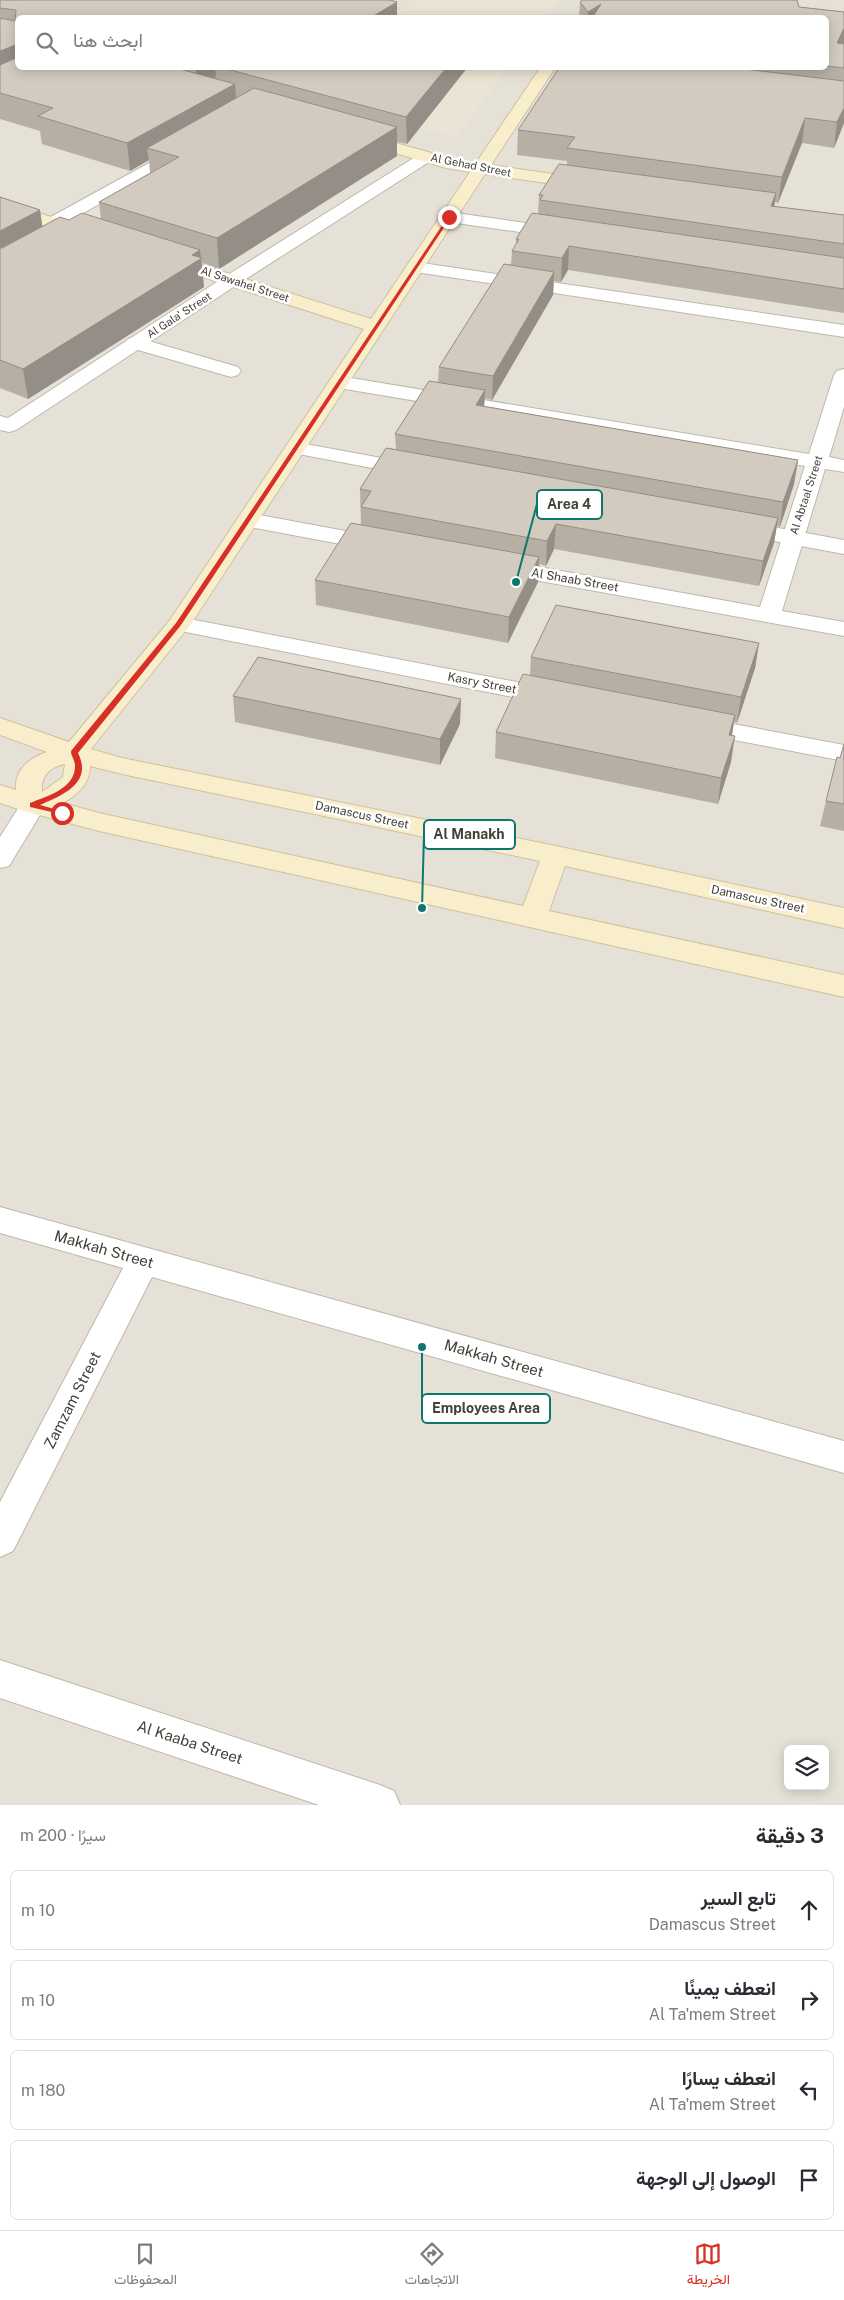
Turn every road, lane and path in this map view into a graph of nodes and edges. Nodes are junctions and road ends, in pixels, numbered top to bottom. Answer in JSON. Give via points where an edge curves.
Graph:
{"nodes":[{"id":1,"x":545,"y":70,"type":"edge"},
{"id":2,"x":341,"y":133,"type":"edge"},
{"id":3,"x":196,"y":142,"type":"edge"},
{"id":4,"x":426,"y":157,"type":"junction"},
{"id":5,"x":480,"y":169,"type":"junction"},
{"id":6,"x":608,"y":186,"type":"edge"},
{"id":7,"x":0,"y":206,"type":"edge"},
{"id":8,"x":449,"y":217,"type":"junction"},
{"id":9,"x":55,"y":231,"type":"junction"},
{"id":10,"x":577,"y":236,"type":"edge"},
{"id":11,"x":102,"y":239,"type":"edge"},
{"id":12,"x":149,"y":254,"type":"edge"},
{"id":13,"x":416,"y":267,"type":"junction"},
{"id":14,"x":232,"y":280,"type":"junction"},
{"id":15,"x":376,"y":327,"type":"junction"},
{"id":16,"x":844,"y":331,"type":"edge"},
{"id":17,"x":135,"y":343,"type":"junction"},
{"id":18,"x":231,"y":371,"type":"dead end"},
{"id":19,"x":844,"y":375,"type":"edge"},
{"id":20,"x":339,"y":382,"type":"junction"},
{"id":21,"x":3,"y":427,"type":"edge"},
{"id":22,"x":295,"y":448,"type":"junction"},
{"id":23,"x":817,"y":462,"type":"junction"},
{"id":24,"x":844,"y":466,"type":"edge"},
{"id":25,"x":432,"y":473,"type":"edge"},
{"id":26,"x":248,"y":520,"type":"junction"},
{"id":27,"x":725,"y":526,"type":"edge"},
{"id":28,"x":793,"y":538,"type":"junction"},
{"id":29,"x":395,"y":547,"type":"edge"},
{"id":30,"x":844,"y":547,"type":"edge"},
{"id":31,"x":484,"y":564,"type":"edge"},
{"id":32,"x":769,"y":616,"type":"junction"},
{"id":33,"x":179,"y":624,"type":"junction"},
{"id":34,"x":844,"y":629,"type":"edge"},
{"id":35,"x":570,"y":700,"type":"edge"},
{"id":36,"x":678,"y":721,"type":"edge"},
{"id":37,"x":0,"y":726,"type":"edge"},
{"id":38,"x":74,"y":753,"type":"junction"},
{"id":39,"x":844,"y":754,"type":"edge"},
{"id":40,"x":0,"y":794,"type":"edge"},
{"id":41,"x":32,"y":805,"type":"junction"},
{"id":42,"x":556,"y":855,"type":"junction"},
{"id":43,"x":0,"y":859,"type":"edge"},
{"id":44,"x":533,"y":916,"type":"junction"},
{"id":45,"x":844,"y":918,"type":"edge"},
{"id":46,"x":844,"y":986,"type":"edge"},
{"id":47,"x":0,"y":1220,"type":"edge"},
{"id":48,"x":144,"y":1260,"type":"junction"},
{"id":49,"x":844,"y":1457,"type":"edge"},
{"id":50,"x":0,"y":1539,"type":"edge"},
{"id":51,"x":0,"y":1679,"type":"edge"},
{"id":52,"x":380,"y":1805,"type":"edge"}],
"edges":[{"from":1,"to":5,"type":"street"},
{"from":2,"to":4,"type":"street","name":"Al Gehad Street"},
{"from":3,"to":9,"type":"street"},
{"from":4,"to":5,"type":"street","name":"Al Gehad Street"},
{"from":4,"to":14,"type":"street","name":"Al Gala' Street"},
{"from":5,"to":6,"type":"street","name":"Al Gehad Street"},
{"from":5,"to":8,"type":"street"},
{"from":7,"to":9,"type":"street"},
{"from":8,"to":10,"type":"street"},
{"from":8,"to":13,"type":"street"},
{"from":9,"to":11,"type":"street","via":[[74,230]]},
{"from":12,"to":14,"type":"street","name":"Al Sawahel Street"},
{"from":13,"to":15,"type":"street"},
{"from":13,"to":16,"type":"street"},
{"from":14,"to":15,"type":"street","name":"Al Sawahel Street"},
{"from":14,"to":17,"type":"street","name":"Al Gala' Street"},
{"from":15,"to":20,"type":"street"},
{"from":17,"to":18,"type":"street"},
{"from":17,"to":21,"type":"street","name":"Al Gala' Street"},
{"from":19,"to":23,"type":"street","name":"Al Abtaal Street"},
{"from":20,"to":22,"type":"street"},
{"from":20,"to":23,"type":"street"},
{"from":22,"to":25,"type":"street"},
{"from":22,"to":26,"type":"street"},
{"from":23,"to":24,"type":"street"},
{"from":23,"to":28,"type":"street","name":"Al Abtaal Street"},
{"from":26,"to":29,"type":"street"},
{"from":26,"to":33,"type":"street"},
{"from":27,"to":28,"type":"street"},
{"from":28,"to":30,"type":"street"},
{"from":28,"to":32,"type":"street","name":"Al Abtaal Street"},
{"from":31,"to":32,"type":"street","name":"Al Shaab Street"},
{"from":32,"to":34,"type":"street","name":"Al Shaab Street"},
{"from":33,"to":35,"type":"street","name":"Kasry Street"},
{"from":33,"to":38,"type":"street"},
{"from":36,"to":39,"type":"street"},
{"from":37,"to":38,"type":"street","name":"Damascus Street"},
{"from":38,"to":41,"type":"street","via":[[79,763],[73,783],[63,792]]},
{"from":38,"to":41,"type":"street","via":[[57,756],[32,772],[26,783]]},
{"from":38,"to":42,"type":"street","name":"Damascus Street","via":[[122,766]]},
{"from":40,"to":41,"type":"street"},
{"from":41,"to":43,"type":"street"},
{"from":41,"to":44,"type":"street"},
{"from":42,"to":44,"type":"street"},
{"from":42,"to":45,"type":"street","name":"Damascus Street"},
{"from":44,"to":46,"type":"street"},
{"from":47,"to":48,"type":"street","name":"Makkah Street"},
{"from":48,"to":49,"type":"street","name":"Makkah Street"},
{"from":48,"to":50,"type":"street","name":"Zamzam Street"},
{"from":51,"to":52,"type":"street","name":"Al Kaaba Street"}]}
